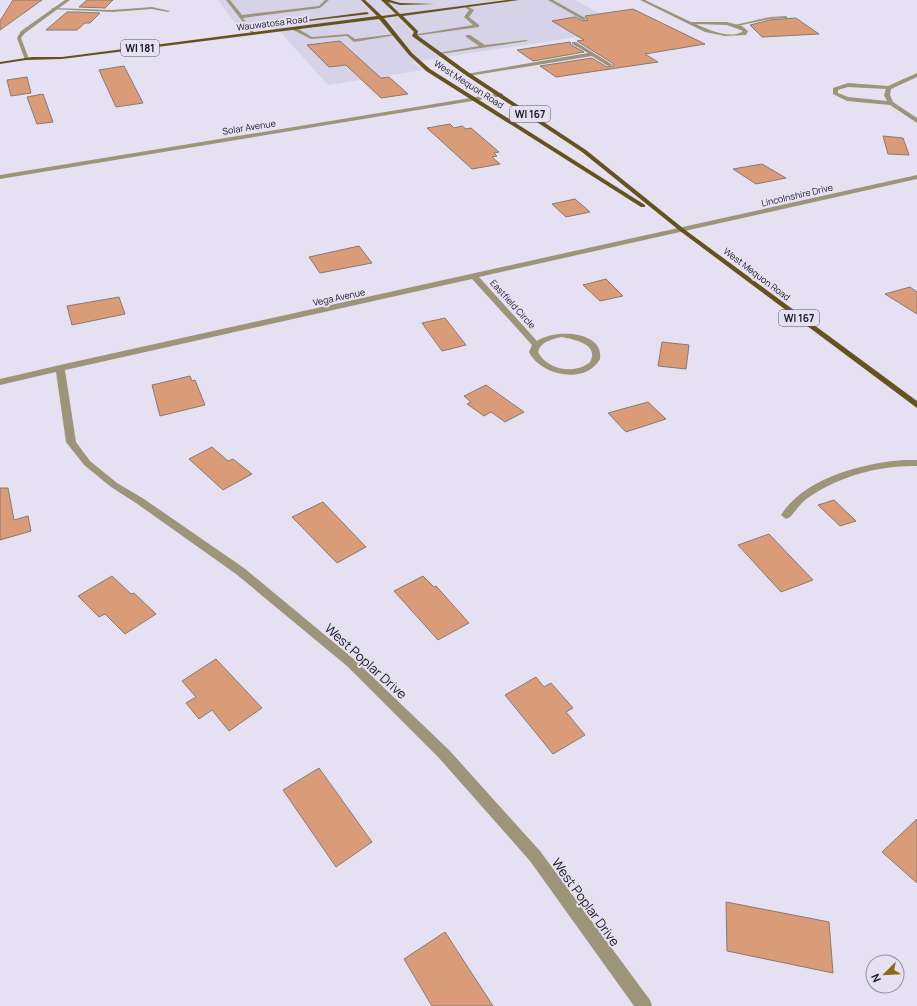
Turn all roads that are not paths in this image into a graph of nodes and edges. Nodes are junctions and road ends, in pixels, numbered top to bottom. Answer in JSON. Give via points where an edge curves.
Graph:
{"nodes":[{"id":1,"x":68,"y":0,"type":"edge"},
{"id":2,"x":228,"y":0,"type":"edge"},
{"id":3,"x":327,"y":0,"type":"edge"},
{"id":4,"x":358,"y":0,"type":"edge"},
{"id":5,"x":363,"y":0,"type":"edge"},
{"id":6,"x":383,"y":0,"type":"edge"},
{"id":7,"x":483,"y":0,"type":"edge"},
{"id":8,"x":515,"y":0,"type":"edge"},
{"id":9,"x":550,"y":0,"type":"edge"},
{"id":10,"x":642,"y":0,"type":"edge"},
{"id":11,"x":440,"y":3,"type":"dead end"},
{"id":12,"x":433,"y":4,"type":"junction"},
{"id":13,"x":467,"y":6,"type":"junction"},
{"id":14,"x":53,"y":10,"type":"junction"},
{"id":15,"x":168,"y":11,"type":"dead end"},
{"id":16,"x":430,"y":11,"type":"junction"},
{"id":17,"x":388,"y":13,"type":"junction"},
{"id":18,"x":348,"y":15,"type":"junction"},
{"id":19,"x":240,"y":17,"type":"junction"},
{"id":20,"x":786,"y":17,"type":"dead end"},
{"id":21,"x":418,"y":18,"type":"dead end"},
{"id":22,"x":585,"y":19,"type":"dead end"},
{"id":23,"x":396,"y":21,"type":"dead end"},
{"id":24,"x":294,"y":22,"type":"dead end"},
{"id":25,"x":342,"y":23,"type":"junction"},
{"id":26,"x":692,"y":23,"type":"junction"},
{"id":27,"x":736,"y":25,"type":"junction"},
{"id":28,"x":255,"y":27,"type":"dead end"},
{"id":29,"x":246,"y":28,"type":"junction"},
{"id":30,"x":295,"y":29,"type":"junction"},
{"id":31,"x":389,"y":30,"type":"junction"},
{"id":32,"x":279,"y":31,"type":"junction"},
{"id":33,"x":411,"y":31,"type":"junction"},
{"id":34,"x":216,"y":32,"type":"dead end"},
{"id":35,"x":253,"y":34,"type":"junction"},
{"id":36,"x":398,"y":36,"type":"junction"},
{"id":37,"x":468,"y":36,"type":"dead end"},
{"id":38,"x":526,"y":41,"type":"dead end"},
{"id":39,"x":574,"y":43,"type":"dead end"},
{"id":40,"x":484,"y":47,"type":"junction"},
{"id":41,"x":440,"y":53,"type":"junction"},
{"id":42,"x":593,"y":54,"type":"junction"},
{"id":43,"x":27,"y":59,"type":"junction"},
{"id":44,"x":0,"y":63,"type":"edge"},
{"id":45,"x":610,"y":65,"type":"dead end"},
{"id":46,"x":469,"y":74,"type":"junction"},
{"id":47,"x":917,"y":76,"type":"edge"},
{"id":48,"x":889,"y":88,"type":"junction"},
{"id":49,"x":501,"y":95,"type":"junction"},
{"id":50,"x":474,"y":100,"type":"junction"},
{"id":51,"x":891,"y":103,"type":"junction"},
{"id":52,"x":917,"y":120,"type":"edge"},
{"id":53,"x":0,"y":177,"type":"edge"},
{"id":54,"x":917,"y":177,"type":"edge"},
{"id":55,"x":682,"y":230,"type":"junction"},
{"id":56,"x":475,"y":277,"type":"junction"},
{"id":57,"x":536,"y":345,"type":"junction"},
{"id":58,"x":60,"y":368,"type":"junction"},
{"id":59,"x":0,"y":382,"type":"edge"},
{"id":60,"x":917,"y":406,"type":"edge"},
{"id":61,"x":917,"y":463,"type":"edge"},
{"id":62,"x":786,"y":515,"type":"dead end"},
{"id":63,"x":644,"y":1006,"type":"edge"}],
"edges":[{"from":1,"to":14,"type":"street"},
{"from":2,"to":19,"type":"street"},
{"from":3,"to":19,"type":"street","via":[[320,7]]},
{"from":4,"to":18,"type":"main road","via":[[359,7]]},
{"from":5,"to":17,"type":"main road","name":"West Mequon Road","number":"WI 167"},
{"from":6,"to":12,"type":"main road","via":[[400,4]]},
{"from":6,"to":17,"type":"main road","name":"West Mequon Road","number":"WI 167"},
{"from":7,"to":17,"type":"main road"},
{"from":8,"to":13,"type":"main road","name":"Wauwatosa Road","number":"WI 181"},
{"from":9,"to":22,"type":"street"},
{"from":10,"to":26,"type":"street"},
{"from":11,"to":12,"type":"main road","name":"Wauwatosa Road","number":"WI 181"},
{"from":12,"to":17,"type":"main road","name":"Wauwatosa Road","number":"WI 181"},
{"from":13,"to":16,"type":"main road","name":"Wauwatosa Road","number":"WI 181"},
{"from":13,"to":33,"type":"street","via":[[472,10],[466,17],[477,26]]},
{"from":14,"to":15,"type":"street","via":[[112,11],[152,8]]},
{"from":14,"to":43,"type":"street","via":[[30,26],[19,38]]},
{"from":16,"to":17,"type":"main road","name":"Wauwatosa Road","number":"WI 181"},
{"from":16,"to":21,"type":"main road"},
{"from":17,"to":18,"type":"main road","name":"Wauwatosa Road","number":"WI 181"},
{"from":17,"to":23,"type":"main road"},
{"from":17,"to":25,"type":"main road","name":"Wauwatosa Road","number":"WI 181"},
{"from":17,"to":31,"type":"main road","name":"West Mequon Road","number":"WI 167"},
{"from":17,"to":32,"type":"main road"},
{"from":17,"to":33,"type":"main road","name":"West Mequon Road","number":"WI 167"},
{"from":18,"to":24,"type":"main road","name":"Wauwatosa Road","number":"WI 181"},
{"from":19,"to":29,"type":"street"},
{"from":20,"to":27,"type":"street"},
{"from":25,"to":30,"type":"main road","name":"Wauwatosa Road","number":"WI 181"},
{"from":25,"to":31,"type":"main road","via":[[379,25]]},
{"from":26,"to":27,"type":"street"},
{"from":26,"to":27,"type":"street","via":[[720,34],[744,34],[746,31]]},
{"from":28,"to":29,"type":"main road","name":"Wauwatosa Road"},
{"from":29,"to":35,"type":"street"},
{"from":30,"to":32,"type":"main road","name":"Wauwatosa Road","number":"WI 181"},
{"from":30,"to":36,"type":"street","via":[[311,38],[348,35],[354,41]]},
{"from":31,"to":36,"type":"main road","name":"West Mequon Road","number":"WI 167"},
{"from":32,"to":35,"type":"main road","name":"Wauwatosa Road","number":"WI 181"},
{"from":33,"to":41,"type":"main road","name":"West Mequon Road","number":"WI 167"},
{"from":34,"to":43,"type":"main road","name":"Wauwatosa Road","number":"WI 181"},
{"from":35,"to":43,"type":"main road","name":"Wauwatosa Road","number":"WI 181","via":[[62,58]]},
{"from":36,"to":50,"type":"main road","name":"West Mequon Road","number":"WI 167","via":[[416,61]]},
{"from":37,"to":40,"type":"street"},
{"from":38,"to":40,"type":"street"},
{"from":39,"to":42,"type":"street"},
{"from":40,"to":41,"type":"street"},
{"from":41,"to":46,"type":"main road","name":"West Mequon Road","number":"WI 167"},
{"from":42,"to":45,"type":"street"},
{"from":42,"to":46,"type":"street"},
{"from":43,"to":44,"type":"main road","name":"Wauwatosa Road","number":"WI 181"},
{"from":46,"to":49,"type":"main road","name":"West Mequon Road","number":"WI 167"},
{"from":47,"to":48,"type":"street"},
{"from":48,"to":51,"type":"street","via":[[887,95]]},
{"from":48,"to":51,"type":"street","via":[[848,86],[835,89],[836,94],[847,99]]},
{"from":49,"to":50,"type":"street","name":"Solar Avenue"},
{"from":49,"to":55,"type":"main road","name":"West Mequon Road","number":"WI 167","via":[[584,151]]},
{"from":50,"to":53,"type":"street","name":"Solar Avenue"},
{"from":50,"to":55,"type":"main road","name":"West Mequon Road","number":"WI 167"},
{"from":51,"to":52,"type":"street"},
{"from":54,"to":55,"type":"street","name":"Lincolnshire Drive"},
{"from":55,"to":56,"type":"street","name":"Vega Avenue"},
{"from":55,"to":60,"type":"main road","name":"West Mequon Road","number":"WI 167"},
{"from":56,"to":57,"type":"street","name":"Eastfield Circle"},
{"from":56,"to":58,"type":"street","name":"Vega Avenue"},
{"from":57,"to":57,"type":"street","name":"Eastfield Circle","via":[[533,350],[538,362],[563,372],[573,372],[591,366],[598,355],[590,343],[572,336],[550,337]]},
{"from":58,"to":59,"type":"street","name":"Vega Avenue"},
{"from":58,"to":63,"type":"street","name":"West Poplar Drive","via":[[71,442],[87,463],[114,485],[240,571],[351,662],[444,754],[535,856]]},
{"from":61,"to":62,"type":"street","via":[[881,465],[840,477],[804,495]]}]}
